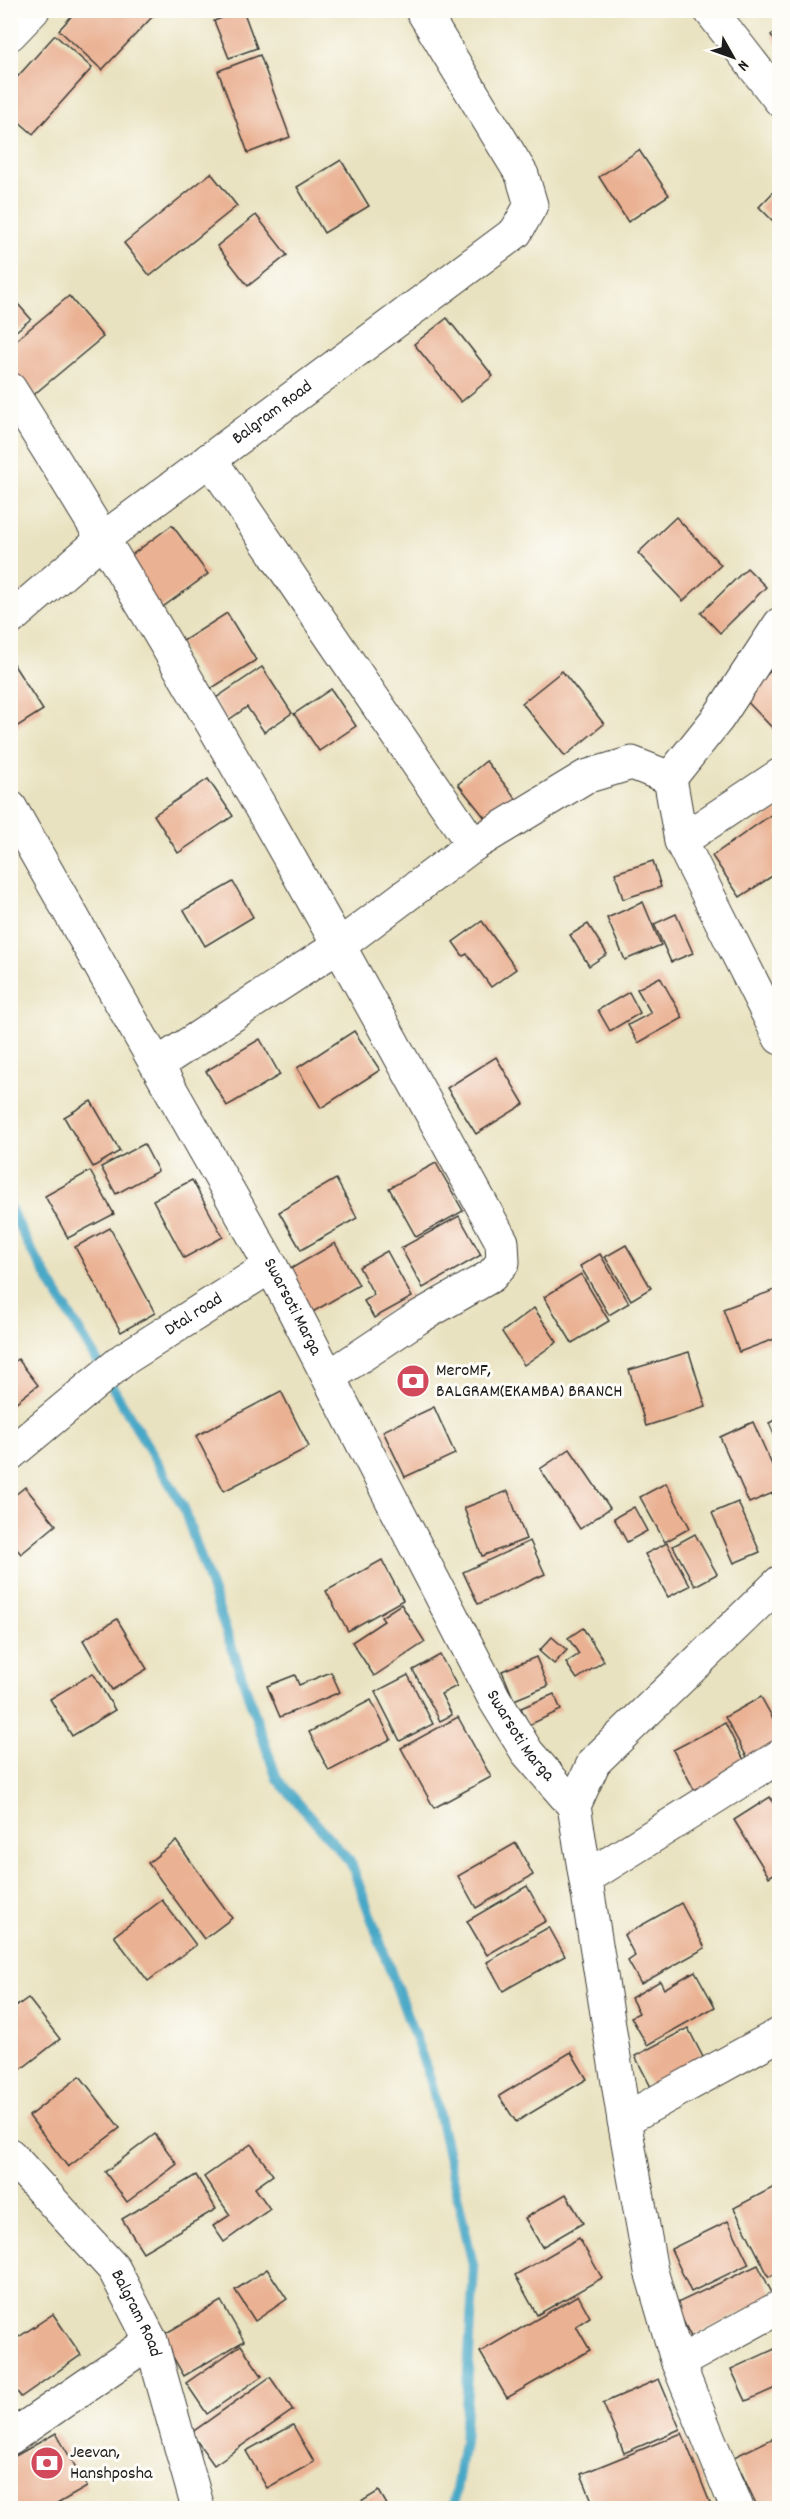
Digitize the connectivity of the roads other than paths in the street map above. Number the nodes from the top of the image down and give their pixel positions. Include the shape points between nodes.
1 (33, 10) edge
2 (422, 10) edge
3 (710, 10) edge
4 (10, 34) edge
5 (780, 100) edge
6 (10, 389) edge
7 (210, 459) junction
8 (104, 538) junction
9 (10, 618) edge
10 (780, 624) edge
11 (780, 775) edge
12 (670, 778) junction
13 (10, 807) edge
14 (681, 841) junction
15 (473, 845) junction
16 (340, 945) junction
17 (780, 1038) edge
18 (158, 1064) junction
19 (271, 1266) junction
20 (329, 1377) junction
21 (10, 1454) edge
22 (780, 1582) edge
23 (780, 1756) edge
24 (574, 1806) junction
25 (586, 1878) junction
26 (780, 2034) edge
27 (624, 2120) junction
28 (10, 2155) edge
29 (780, 2307) edge
30 (151, 2341) junction
31 (678, 2362) junction
32 (10, 2438) edge
33 (198, 2508) edge
34 (737, 2508) edge

1 - 4 street
2 - 7 street, Balgram Road via 522,175 531,205 516,232
3 - 5 street
6 - 8 street
7 - 8 street, Balgram Road
7 - 15 street
8 - 9 street, Balgram Road
8 - 16 street
10 - 12 street via 718,718
11 - 14 street
12 - 14 street
12 - 15 street via 632,763 585,777
13 - 18 street, Swarsoti Marga
14 - 17 street
15 - 16 street
16 - 18 street
16 - 20 street via 502,1242 503,1262 491,1276 419,1317
18 - 19 street, Swarsoti Marga
19 - 20 street, Swarsoti Marga
19 - 21 street, Dtal road via 119,1364
20 - 24 street, Swarsoti Marga via 495,1700 527,1752
22 - 24 street via 594,1762
23 - 25 street
24 - 25 street
25 - 27 street
26 - 27 street
27 - 31 street via 651,2271
28 - 30 street, Balgram Road via 114,2269
29 - 31 street
30 - 32 street
30 - 33 street, Balgram Road
31 - 34 street

